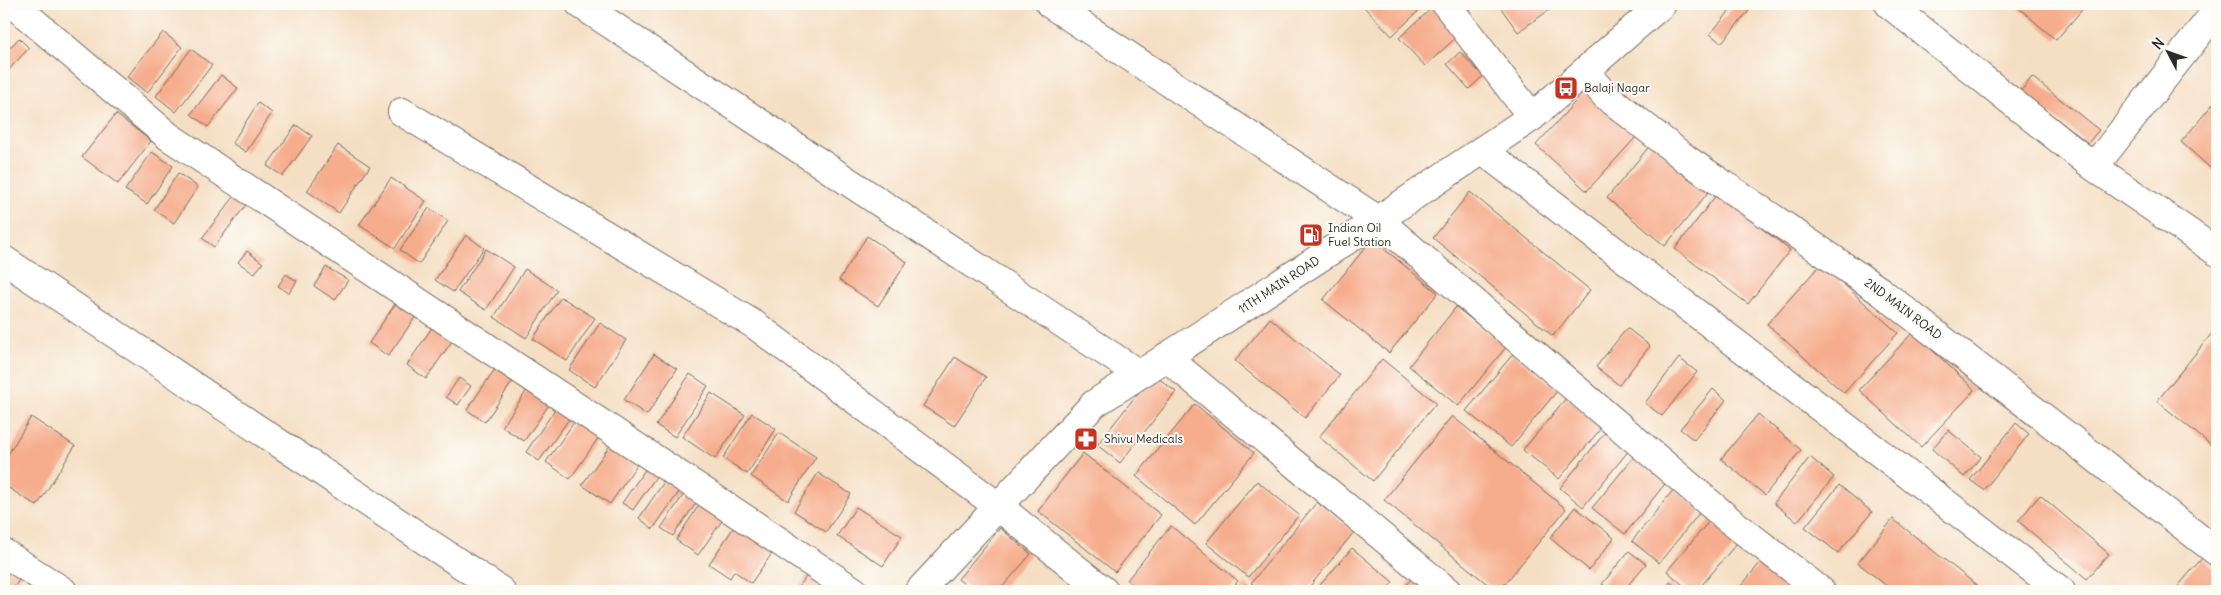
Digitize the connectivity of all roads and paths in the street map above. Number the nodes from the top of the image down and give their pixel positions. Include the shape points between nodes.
1 (13, 4) edge
2 (580, 4) edge
3 (1050, 4) edge
4 (1446, 4) edge
5 (1662, 4) edge
6 (1889, 4) edge
7 (2217, 10) edge
8 (1586, 72) junction
9 (402, 112) dead end
10 (1532, 117) junction
11 (1482, 150) junction
12 (2094, 167) junction
13 (1378, 220) junction
14 (2217, 252) edge
15 (4, 260) edge
16 (1166, 357) junction
17 (1139, 374) junction
18 (1000, 507) junction
19 (2217, 552) edge
20 (4, 553) edge
21 (63, 591) edge
22 (501, 591) edge
23 (854, 591) edge
24 (919, 591) edge
25 (1104, 591) edge
26 (1447, 591) edge
27 (1821, 591) edge
28 (2061, 591) edge

1 - 23 street via 168,136
2 - 17 street
3 - 13 street
4 - 10 street
5 - 8 street, 11TH MAIN ROAD
6 - 12 street
7 - 12 street
8 - 10 street, 11TH MAIN ROAD
8 - 19 street, 2ND MAIN ROAD via 1605,95 1686,159 1880,291
9 - 18 street via 755,325
10 - 11 street, 11TH MAIN ROAD
11 - 13 street, 11TH MAIN ROAD
11 - 28 street
12 - 14 street
13 - 16 street, 11TH MAIN ROAD
13 - 27 street via 1728,519
15 - 22 street
16 - 17 street, 11TH MAIN ROAD
16 - 26 street
17 - 18 street, 11TH MAIN ROAD via 1094,404
18 - 24 street, 11TH MAIN ROAD
18 - 25 street
20 - 21 street

